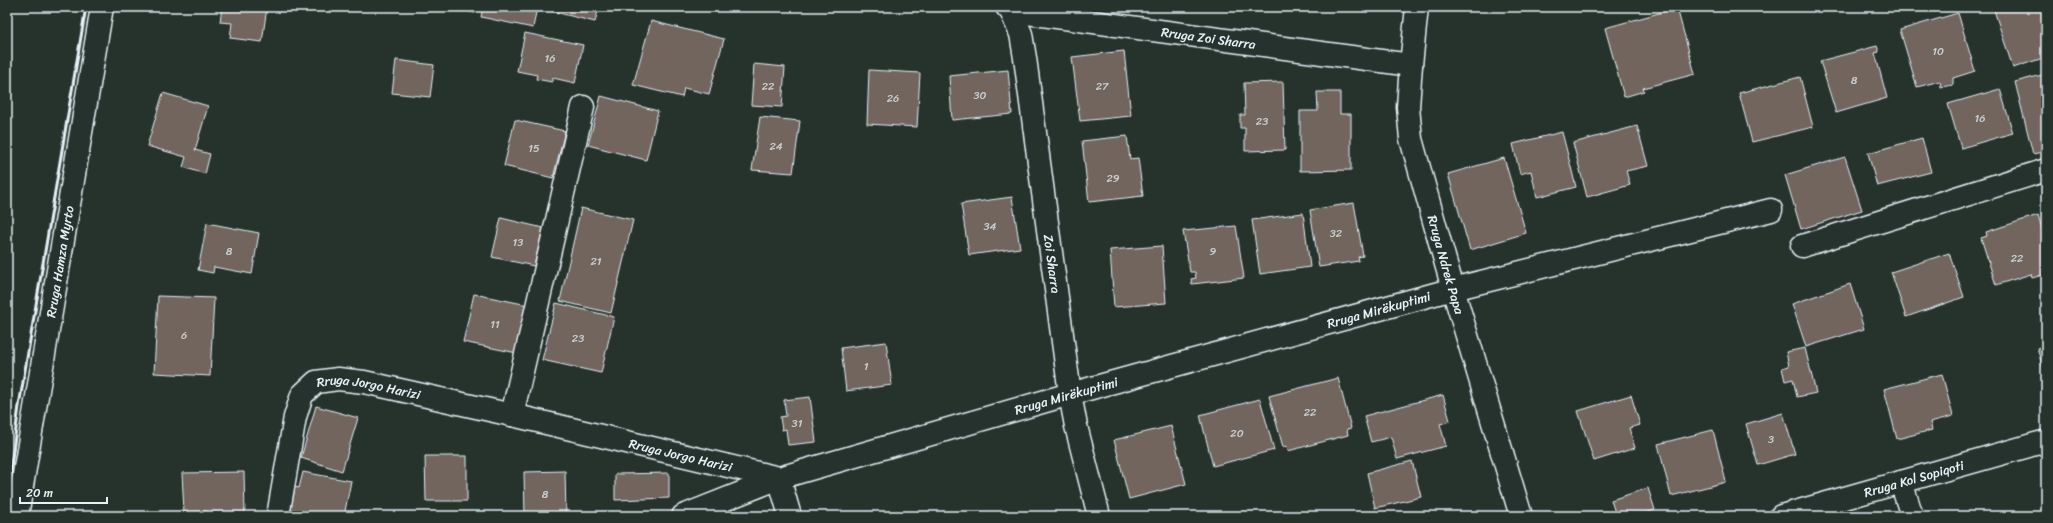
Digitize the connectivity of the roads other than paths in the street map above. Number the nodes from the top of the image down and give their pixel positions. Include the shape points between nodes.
1 (102, 7) edge
2 (1417, 7) edge
3 (1009, 9) edge
4 (1411, 65) junction
5 (583, 107) dead end
6 (2046, 170) edge
7 (1771, 210) dead end
8 (1802, 246) dead end
9 (1453, 289) junction
10 (1070, 394) junction
11 (512, 415) junction
12 (2046, 441) edge
13 (779, 478) junction
14 (1901, 482) junction
15 (17, 516) edge
16 (278, 516) edge
17 (683, 516) edge
18 (790, 516) edge
19 (1099, 516) edge
20 (1521, 516) edge
21 (1781, 516) edge
22 (1912, 516) edge

1 - 15 street, Rruga Hamza Myrto
2 - 4 street, Rruga Ndrek Papa
3 - 4 street, Rruga Zoi Sharra
3 - 10 street, Zoi Sharra via 1021,34 1025,58
4 - 9 street, Rruga Ndrek Papa via 1408,107 1411,139
5 - 11 street
6 - 8 street
7 - 9 street, Rruga Mirëkuptimi
9 - 10 street, Rruga Mirëkuptimi
9 - 20 street, Rruga Ndrek Papa
10 - 13 street, Rruga Mirëkuptimi
10 - 19 street, Zoi Sharra
11 - 13 street, Rruga Jorgo Harizi
11 - 16 street, Rruga Jorgo Harizi via 364,382 338,379 316,382 302,396 295,417
12 - 14 street, Rruga Kol Sopiqoti
13 - 17 street, Rruga Mirëkuptimi
13 - 18 street
14 - 21 street, Rruga Kol Sopiqoti
14 - 22 street

